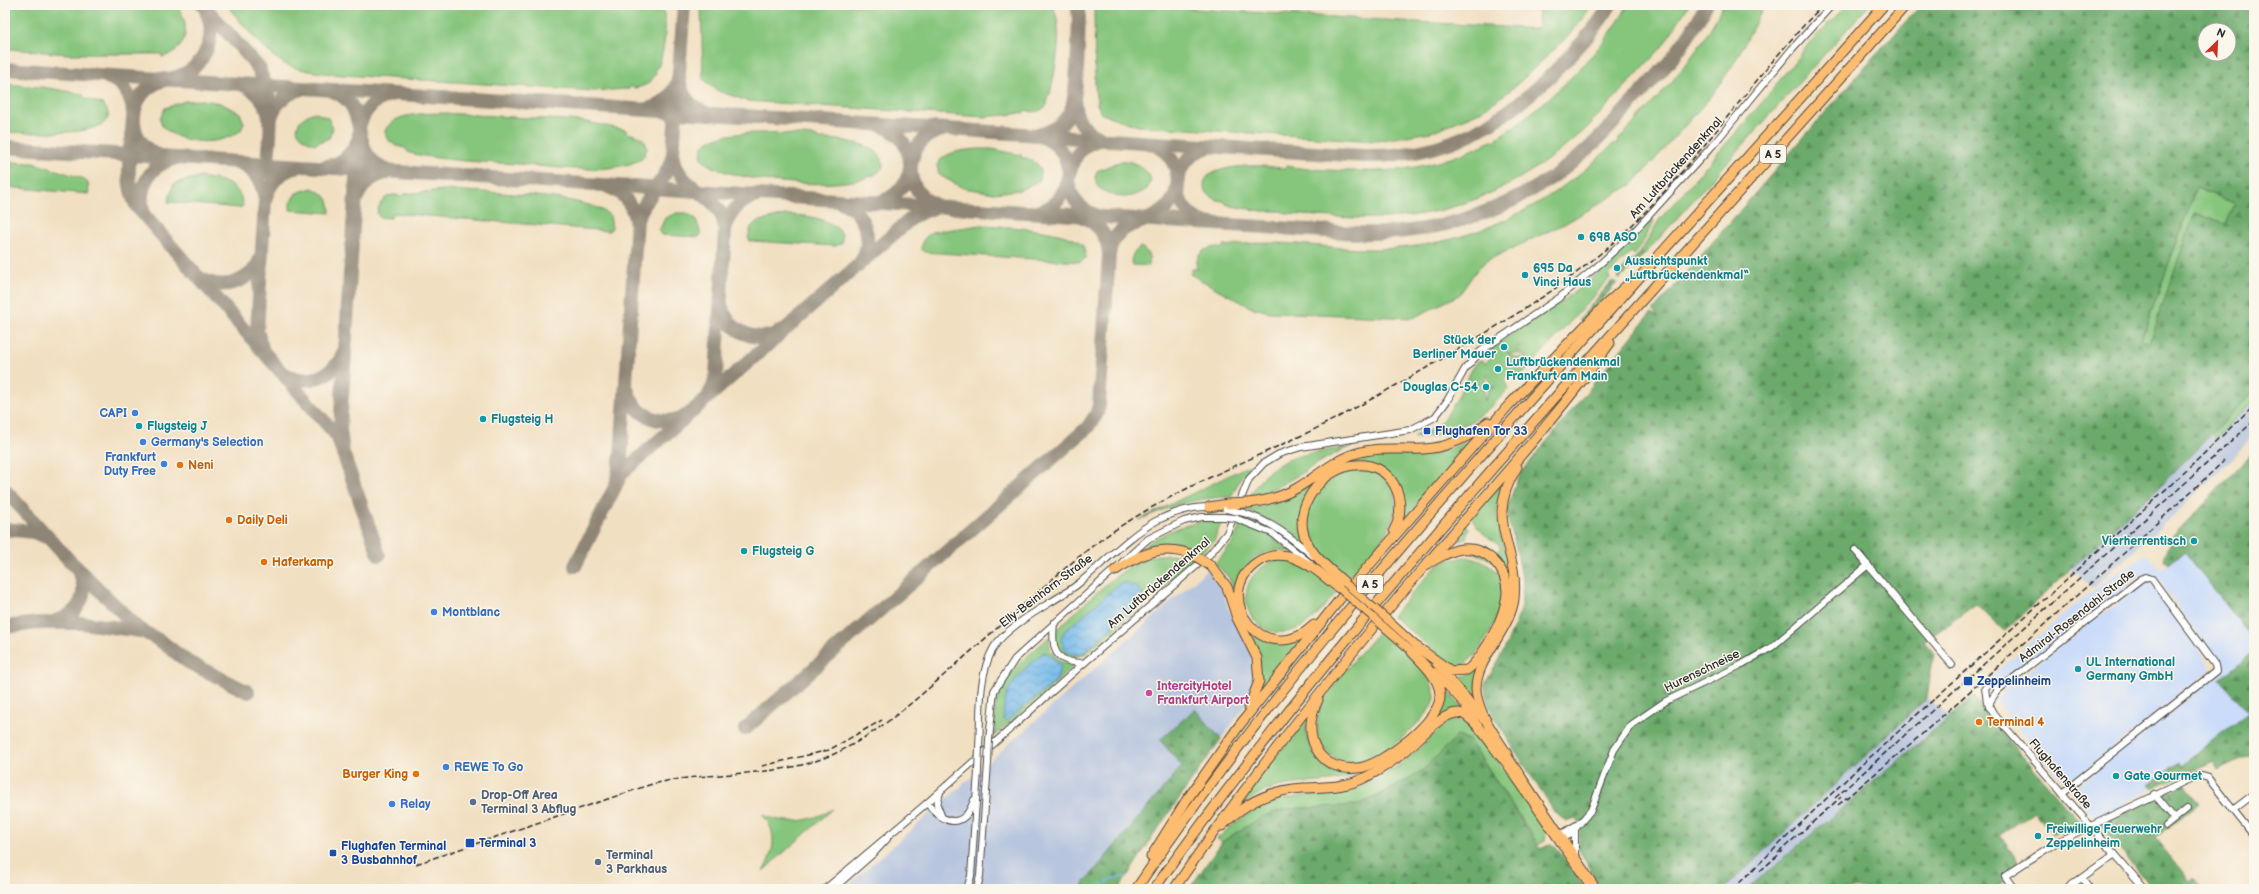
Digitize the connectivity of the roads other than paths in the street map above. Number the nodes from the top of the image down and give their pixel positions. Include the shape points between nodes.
1 (1832, 5) edge
2 (1884, 5) edge
3 (1906, 5) edge
4 (1651, 265) junction
5 (1639, 302) junction
6 (1508, 406) junction
7 (1545, 427) junction
8 (1209, 507) joint
9 (1227, 507) junction
10 (1855, 550) dead end
11 (1380, 551) junction
12 (1868, 565) junction
13 (1424, 566) junction
14 (1114, 571) junction
15 (1342, 586) junction
16 (1340, 599) junction
17 (1054, 623) junction
18 (1415, 649) junction
19 (1084, 663) junction
20 (1952, 665) dead end
21 (1329, 681) junction
22 (1998, 690) junction
23 (1990, 708) junction
24 (1239, 726) junction
25 (1505, 756) junction
26 (941, 791) junction
27 (977, 791) junction
28 (2062, 793) junction
29 (2154, 794) junction
30 (2254, 794) edge
31 (928, 803) junction
32 (2187, 809) dead end
33 (2234, 810) junction
34 (943, 818) junction
35 (2175, 819) junction
36 (1579, 824) junction
37 (2090, 825) junction
38 (2166, 826) dead end
39 (1574, 830) junction
40 (889, 836) junction
41 (2254, 836) edge
42 (1560, 837) junction
43 (1205, 844) junction
44 (2115, 854) junction
45 (1575, 856) junction
46 (2082, 878) junction
47 (1136, 888) edge
48 (825, 889) edge
49 (833, 889) edge
50 (967, 889) edge
51 (977, 889) edge
52 (1154, 889) edge
53 (1174, 889) edge
54 (1592, 889) edge
55 (1596, 889) edge
56 (2014, 889) edge
57 (2066, 889) edge
58 (2090, 889) edge
59 (2145, 889) edge

1 - 19 street, Am Luftbrückendenkmal via 1631,235 1559,298 1481,350 1465,369 1435,417 1407,431 1302,447 1269,460 1249,479 1227,533 1217,547
2 - 4 highway, A 5
3 - 5 highway, A 5
4 - 6 highway via 1604,306
4 - 47 highway, A 5 via 1346,612 1230,757
5 - 7 highway
5 - 52 highway, A 5 via 1365,616 1240,772
6 - 9 highway, bridge via 1484,426 1452,443 1432,448 1355,453 1333,464 1296,489 1269,500
6 - 11 highway
7 - 13 highway
7 - 25 highway via 1514,472 1505,493 1501,521 1514,577 1513,602 1508,620 1482,668 1477,683 1480,705
8 - 9 highway
8 - 27 street, Elly-Beinhorn-Straße, bridge via 1170,514 1142,530 1077,585 1018,624 999,640 984,673
9 - 15 street, bridge via 1263,520 1281,530
10 - 12 street
11 - 15 highway via 1400,518 1401,501 1396,486 1383,473 1366,465 1350,466 1331,474 1314,490 1306,502 1301,517 1302,528 1305,539 1314,553
11 - 16 highway
12 - 20 street
12 - 36 street, Hurenschneise via 1772,647 1739,666 1666,700 1631,725 1614,750 1595,802
13 - 18 highway via 1456,550 1479,550 1500,568 1507,591 1499,623 1483,651 1468,669 1460,672 1451,671
13 - 21 highway
14 - 15 street, bridge via 1137,548 1161,531 1192,519 1224,517 1242,520 1278,537
14 - 17 street
14 - 24 highway, bridge via 1145,553 1173,550 1197,556 1211,566 1227,587 1237,618 1254,651 1259,668 1257,688
15 - 16 highway via 1300,560 1276,555 1260,561 1248,571 1240,588 1239,598 1242,614 1252,629 1265,637 1281,640 1294,638 1305,632
15 - 18 main road, bridge via 1383,626
15 - 18 main road, bridge via 1388,620
16 - 24 highway
17 - 19 street via 1053,646 1058,655 1066,660
17 - 51 street, bridge via 1015,659 999,681 992,700
18 - 21 highway via 1436,681 1440,694 1439,705 1424,725 1400,747 1367,766 1357,769 1338,766 1326,760 1314,745 1310,731 1314,706
18 - 25 main road
19 - 26 street, Am Luftbrückendenkmal
21 - 43 highway via 1242,791
22 - 23 street, Admiral-Rosendahl-Straße via 1991,700
22 - 23 street, Flughafenstraße via 1993,683 1985,687
22 - 28 street, Admiral-Rosendahl-Straße via 2146,577 2154,582 2215,665 2216,671 2212,675
23 - 28 street, Flughafenstraße
24 - 47 highway via 1162,838
25 - 42 main road
25 - 43 highway via 1469,717 1460,713 1450,714 1394,760 1370,776 1342,786 1301,788 1265,795 1237,812
26 - 31 street, Am Luftbrückendenkmal
26 - 34 street via 937,805
27 - 34 street via 971,809 965,817 955,821
27 - 50 street, Elly-Beinhorn-Straße via 971,876
28 - 37 street, Flughafenstraße
29 - 33 street via 2194,776 2203,775
29 - 35 street
29 - 37 street
30 - 33 street
31 - 34 street
31 - 40 street, Am Luftbrückendenkmal
32 - 35 street
33 - 41 street
35 - 38 street
36 - 39 street, Hurenschneise
36 - 42 street, Hurenschneise
37 - 44 street, Flughafenstraße
37 - 56 street via 2051,845 2005,876
39 - 42 street, Hurenschneise
39 - 45 street
40 - 48 street, Am Luftbrückendenkmal
40 - 49 street, Am Luftbrückendenkmal via 874,853
42 - 45 main road
42 - 54 main road
43 - 53 highway
44 - 46 street
44 - 59 street, Flughafenstraße
45 - 55 main road
46 - 57 street
46 - 58 street

